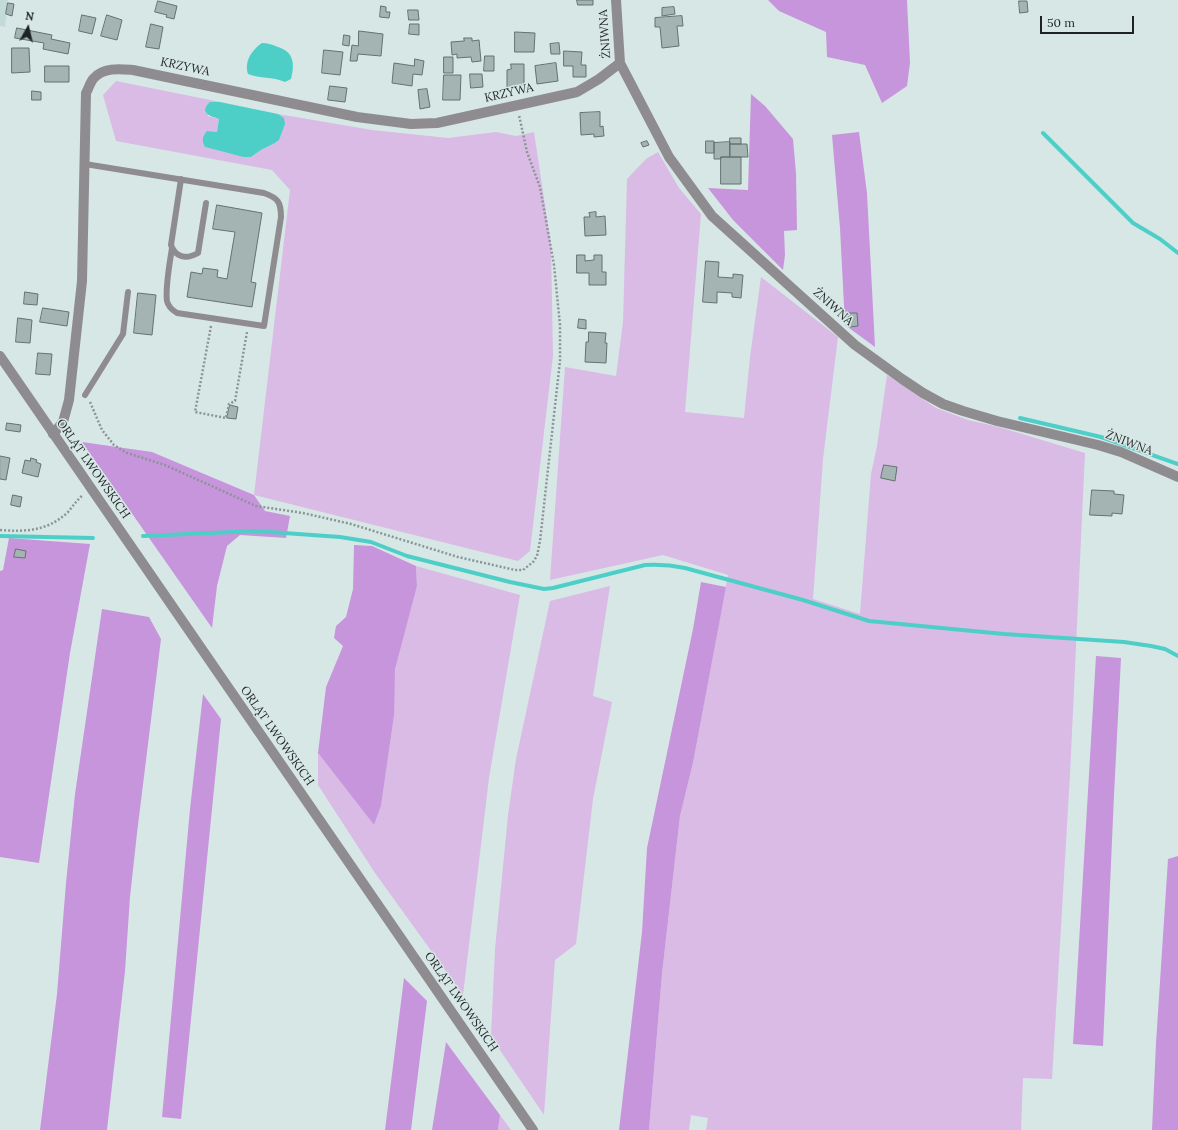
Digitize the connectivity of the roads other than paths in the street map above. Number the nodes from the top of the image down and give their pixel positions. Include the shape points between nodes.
1 (616, 0) edge
2 (620, 63) junction
3 (85, 164) junction
4 (181, 178) junction
5 (206, 203) dead end
6 (172, 248) junction
7 (128, 292) dead end
8 (0, 356) edge
9 (85, 395) road end
10 (53, 434) junction
11 (1178, 477) edge
12 (533, 1130) edge

1 - 2 street, ŻNIWNA
2 - 3 street, KRZYWA via 577,92 437,123 411,124 357,117 117,68 102,72 93,79 86,92
2 - 11 street, ŻNIWNA via 669,157 712,216 861,349 918,390 943,404 997,421 1121,452
3 - 4 lane
3 - 10 street, KRZYWA via 82,281 69,400 63,422
4 - 6 lane
4 - 6 lane via 264,193 278,201 281,217 264,326 176,313 167,302
5 - 6 lane via 198,254 185,257 177,255
7 - 9 lane via 123,334
8 - 10 street, ORLĄT LWOWSKICH
10 - 12 street, ORLĄT LWOWSKICH

